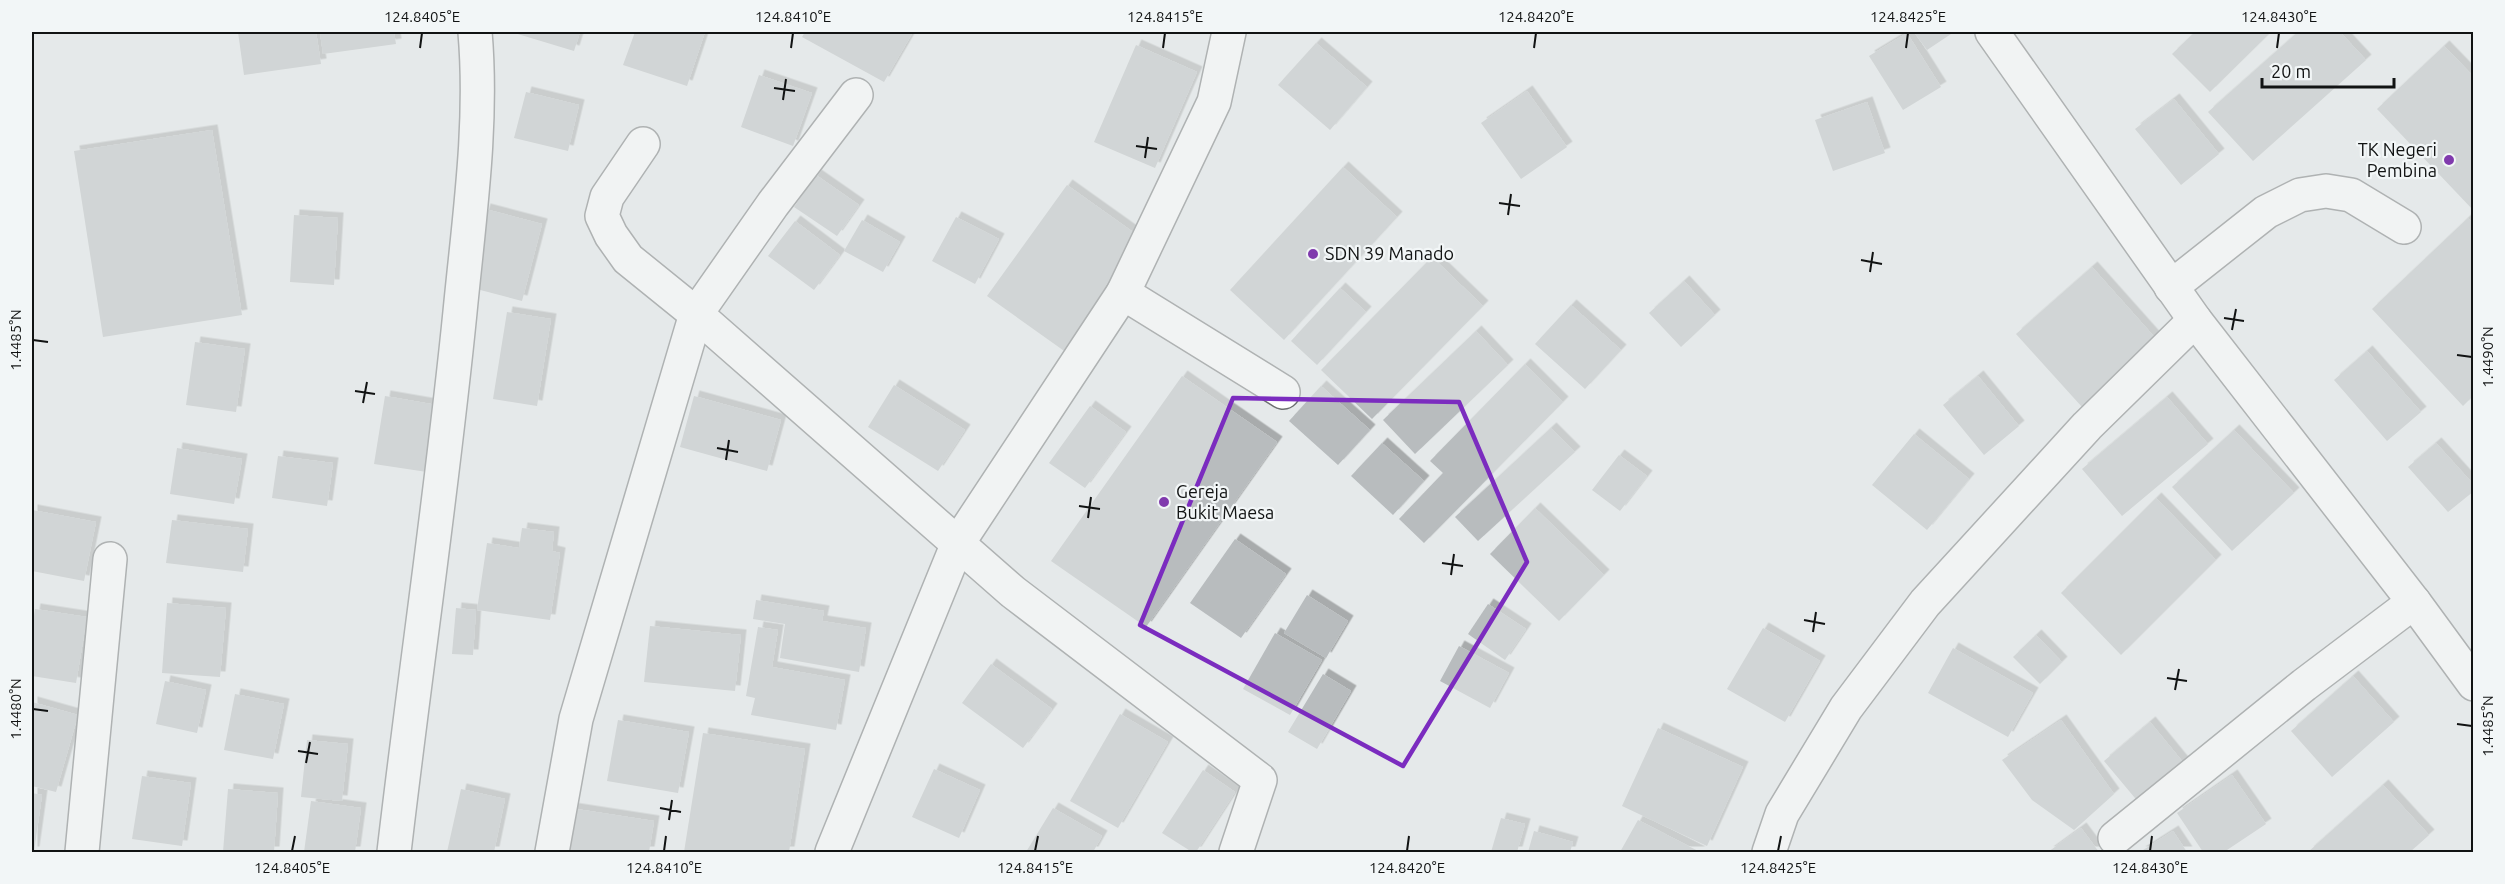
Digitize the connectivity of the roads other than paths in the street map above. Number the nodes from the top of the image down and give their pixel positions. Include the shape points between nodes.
1 (475, 32) edge
2 (1229, 32) edge
3 (1992, 32) edge
4 (856, 95) dead end
5 (643, 144) dead end
6 (2404, 227) dead end
7 (2171, 286) junction
8 (1123, 292) junction
9 (696, 314) junction
10 (2195, 320) junction
11 (1283, 392) dead end
12 (958, 543) junction
13 (111, 559) dead end
14 (2414, 602) junction
15 (2474, 684) edge
16 (2115, 838) dead end
17 (82, 852) edge
18 (394, 852) edge
19 (552, 852) edge
20 (832, 852) edge
21 (1236, 852) edge
22 (1768, 852) edge

1 - 18 street via 475,162 452,392
2 - 8 street via 1214,102
3 - 7 street
4 - 9 street
5 - 9 street via 607,197 602,216 628,259
6 - 7 street via 2351,195 2326,191 2300,195 2266,212
7 - 10 street
8 - 11 street
8 - 12 street
9 - 12 street
9 - 19 street via 576,719
10 - 14 street
10 - 22 street via 2087,426 1925,603 1846,708 1782,814
12 - 20 street
12 - 21 street via 1013,592 1260,780
13 - 17 street
14 - 15 street
14 - 16 street via 2304,685

